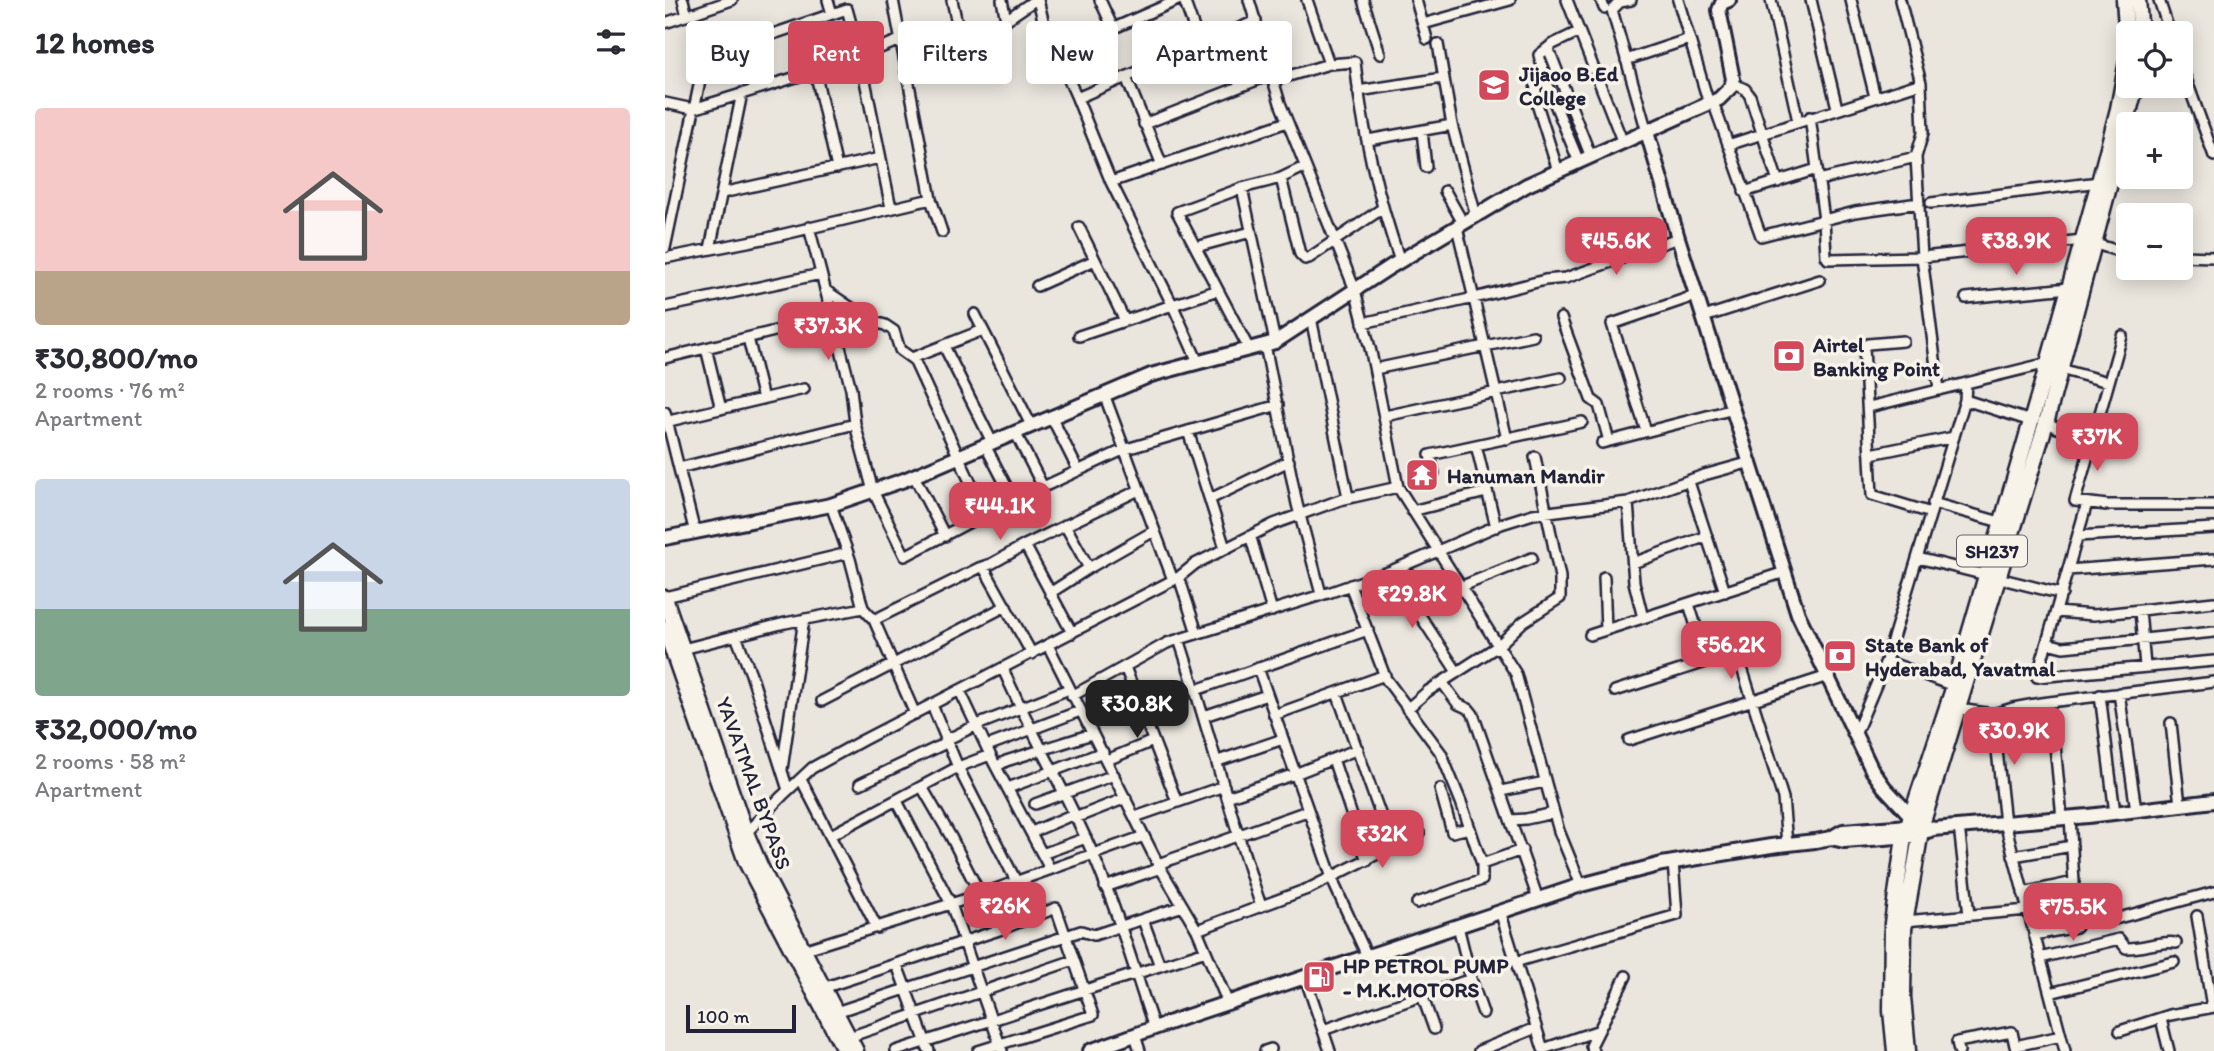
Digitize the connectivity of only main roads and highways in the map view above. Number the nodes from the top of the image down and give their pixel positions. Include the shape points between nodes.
1 (2124, 0) edge
2 (2139, 0) edge
3 (2126, 21) edge
4 (2140, 21) edge
5 (2119, 98) edge
6 (2132, 98) edge
7 (2088, 241) junction
8 (2054, 366) junction
9 (1992, 575) junction
10 (665, 597) edge
11 (665, 629) edge
12 (1916, 828) junction
13 (742, 835) junction
14 (847, 1044) edge
15 (856, 1051) edge
16 (1895, 1051) edge
17 (1908, 1051) edge

1 - 3 main road, SH237
2 - 4 main road
5 - 7 main road, SH237
6 - 7 main road, SH237
7 - 8 main road, SH237
7 - 8 main road, SH237 via 2069,288
8 - 9 main road, SH237 via 2032,418 2000,522
8 - 9 main road, SH237 via 2051,426
9 - 12 main road, SH237 via 1954,686
9 - 12 main road, SH237 via 1959,709
10 - 13 main road, YAVATMAL BYPASS
11 - 13 main road, YAVATMAL BYPASS
12 - 16 main road, SH237 via 1892,923
12 - 17 main road, SH237 via 1905,921
13 - 14 main road, YAVATMAL BYPASS via 836,1012
13 - 14 main road, YAVATMAL BYPASS via 746,862 778,926
14 - 15 main road, YAVATMAL BYPASS

